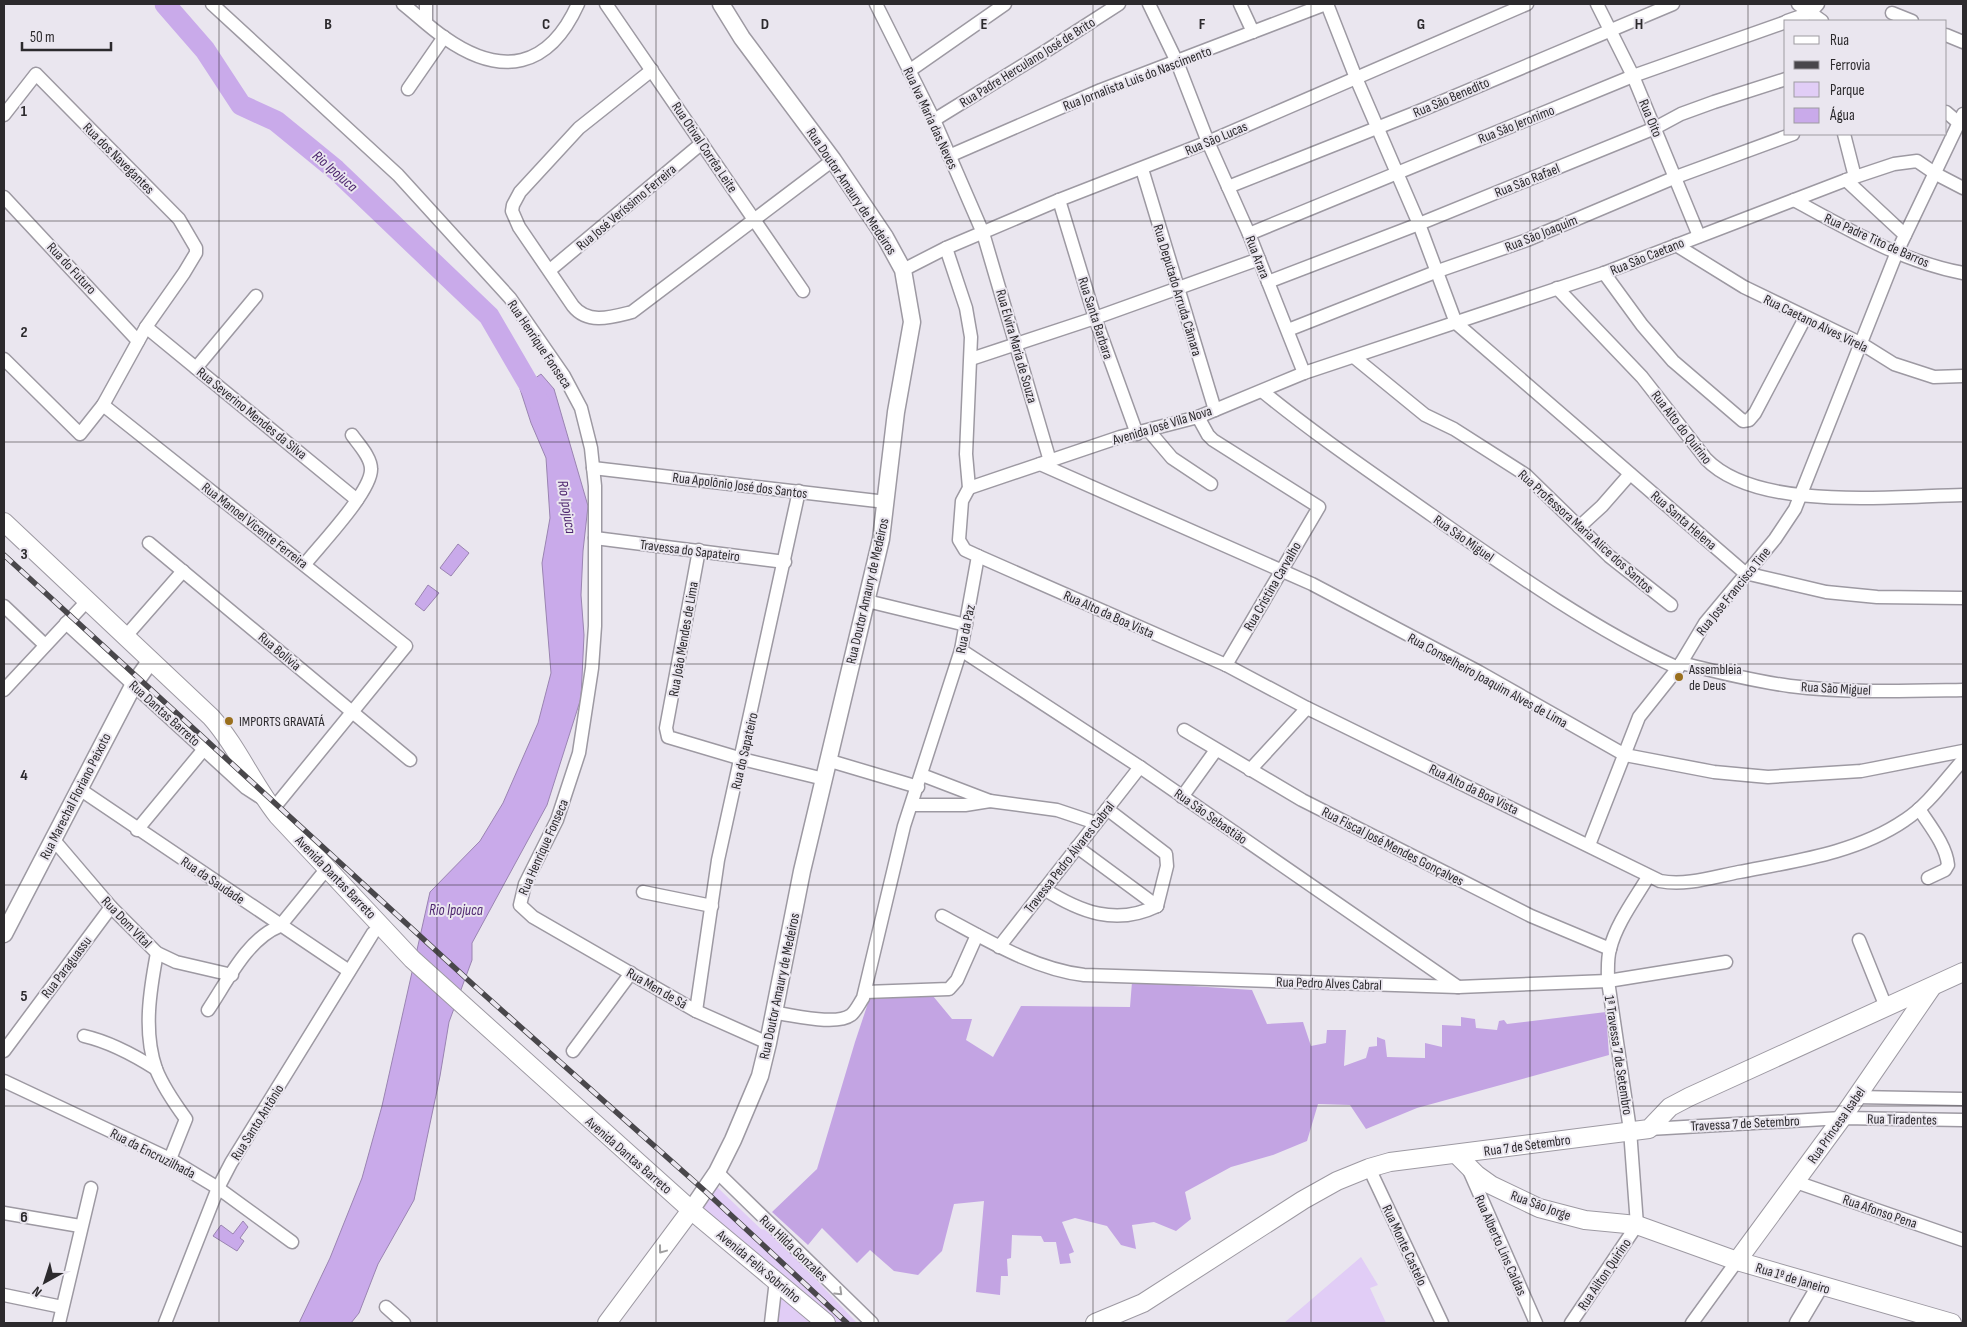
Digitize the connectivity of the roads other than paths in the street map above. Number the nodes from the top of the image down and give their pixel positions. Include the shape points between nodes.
1 (212, 4) edge
2 (403, 4) edge
3 (426, 4) edge
4 (578, 4) edge
5 (606, 4) edge
6 (721, 4) edge
7 (876, 4) edge
8 (1005, 4) edge
9 (1119, 4) edge
10 (1149, 4) edge
11 (1240, 4) edge
12 (1327, 4) edge
13 (1528, 4) edge
14 (1597, 4) edge
15 (1798, 4) edge
16 (1665, 5) edge
17 (1814, 8) edge
18 (1892, 13) edge
19 (1790, 20) edge
20 (1821, 20) edge
21 (1910, 20) edge
22 (426, 22) junction
23 (1784, 23) edge
24 (1610, 31) junction
25 (1253, 32) junction
26 (1947, 35) edge
27 (444, 37) junction
28 (1963, 42) edge
29 (1177, 62) junction
30 (652, 70) junction
31 (909, 71) junction
32 (1633, 76) junction
33 (1356, 78) junction
34 (1784, 80) edge
35 (408, 89) dead end
36 (1947, 112) edge
37 (4, 115) edge
38 (1961, 118) edge
39 (934, 120) junction
40 (1378, 128) junction
41 (1656, 128) junction
42 (1790, 135) edge
43 (1844, 135) edge
44 (1208, 142) junction
45 (702, 143) junction
46 (949, 156) junction
47 (833, 160) junction
48 (1142, 169) junction
49 (1398, 173) junction
50 (1936, 174) junction
51 (1676, 177) junction
52 (1850, 178) junction
53 (1228, 187) junction
54 (1963, 188) edge
55 (4, 197) edge
56 (1059, 200) junction
57 (1794, 200) junction
58 (754, 219) junction
59 (1419, 224) junction
60 (983, 233) junction
61 (1249, 234) junction
62 (1905, 235) junction
63 (1699, 236) junction
64 (1676, 245) junction
65 (946, 248) junction
66 (1897, 252) junction
67 (1259, 259) junction
68 (550, 270) junction
69 (904, 270) junction
70 (1438, 271) junction
71 (1963, 272) edge
72 (1604, 273) junction
73 (1268, 282) junction
74 (1557, 288) junction
75 (1178, 289) junction
76 (804, 291) dead end
77 (256, 296) dead end
78 (1095, 318) junction
79 (1805, 318) junction
80 (1456, 323) junction
81 (146, 327) junction
82 (1288, 330) junction
83 (138, 341) junction
84 (1862, 344) junction
85 (1017, 345) junction
86 (1354, 357) junction
87 (4, 359) edge
88 (971, 359) junction
89 (196, 368) junction
90 (1304, 373) junction
91 (1963, 376) edge
92 (1262, 391) junction
93 (104, 405) junction
94 (1215, 410) junction
95 (1198, 417) junction
96 (1143, 433) junction
97 (352, 435) dead end
98 (1045, 463) junction
99 (593, 468) junction
100 (1630, 474) junction
101 (1211, 484) dead end
102 (968, 488) junction
103 (799, 491) junction
104 (1963, 495) edge
105 (1802, 496) junction
106 (357, 500) junction
107 (886, 502) junction
108 (4, 522) edge
109 (1579, 527) junction
110 (595, 538) junction
111 (149, 543) dead end
112 (699, 550) junction
113 (978, 556) junction
114 (785, 562) junction
115 (305, 564) junction
116 (1282, 570) junction
117 (183, 571) junction
118 (1745, 573) junction
119 (1963, 598) edge
120 (88, 600) junction
121 (867, 601) junction
122 (1670, 605) dead end
123 (4, 606) edge
124 (66, 623) junction
125 (966, 625) junction
126 (126, 636) junction
127 (45, 645) junction
128 (961, 650) junction
129 (151, 660) junction
130 (1226, 665) junction
131 (1680, 665) junction
132 (134, 684) junction
133 (4, 690) edge
134 (1963, 690) edge
135 (1307, 708) junction
136 (353, 711) junction
137 (1184, 730) dead end
138 (204, 748) junction
139 (1216, 750) junction
140 (1963, 751) edge
141 (1625, 755) junction
142 (742, 759) junction
143 (410, 760) dead end
144 (828, 760) junction
145 (1963, 760) edge
146 (1140, 768) junction
147 (1250, 770) junction
148 (824, 779) junction
149 (920, 781) junction
150 (78, 788) junction
151 (1182, 796) junction
152 (990, 801) junction
153 (269, 804) junction
154 (912, 805) junction
155 (1107, 809) junction
156 (1919, 809) junction
157 (1096, 823) junction
158 (137, 830) junction
159 (53, 839) junction
160 (1589, 845) junction
161 (1078, 847) junction
162 (328, 867) junction
163 (1648, 877) junction
164 (1928, 878) dead end
165 (1044, 889) junction
166 (643, 892) dead end
167 (712, 906) junction
168 (1157, 906) junction
169 (111, 908) junction
170 (942, 916) dead end
171 (280, 926) junction
172 (549, 926) joint
173 (373, 933) dead end
174 (4, 934) edge
175 (977, 935) junction
176 (1859, 940) dead end
177 (998, 947) junction
178 (1610, 949) junction
179 (157, 953) junction
180 (1726, 962) dead end
181 (349, 971) junction
182 (1963, 972) edge
183 (631, 973) junction
184 (232, 974) junction
185 (1608, 981) junction
186 (1932, 987) junction
187 (1458, 988) junction
188 (865, 992) junction
189 (1886, 1008) junction
190 (208, 1010) dead end
191 (696, 1011) junction
192 (776, 1012) junction
193 (84, 1036) dead end
194 (768, 1043) junction
195 (573, 1050) dead end
196 (4, 1051) edge
197 (156, 1069) junction
198 (4, 1082) edge
199 (1856, 1097) junction
200 (1907, 1098) junction
201 (1961, 1099) edge
202 (1842, 1118) junction
203 (1909, 1119) junction
204 (1962, 1120) edge
205 (1649, 1129) junction
206 (1630, 1130) junction
207 (170, 1159) junction
208 (1462, 1160) junction
209 (1368, 1168) junction
210 (717, 1172) junction
211 (1796, 1182) junction
212 (91, 1188) dead end
213 (218, 1188) junction
214 (691, 1210) junction
215 (4, 1213) edge
216 (1637, 1225) junction
217 (80, 1226) junction
218 (1963, 1240) edge
219 (292, 1242) dead end
220 (1737, 1261) junction
221 (776, 1280) junction
222 (1820, 1286) junction
223 (4, 1295) edge
224 (62, 1307) junction
225 (386, 1307) dead end
226 (58, 1323) edge
227 (165, 1323) edge
228 (404, 1323) edge
229 (607, 1323) edge
230 (771, 1323) edge
231 (826, 1323) edge
232 (872, 1323) edge
233 (1095, 1323) edge
234 (1442, 1323) edge
235 (1536, 1323) edge
236 (1570, 1323) edge
237 (1692, 1323) edge
238 (1798, 1323) edge
239 (1952, 1323) edge

1 - 99 street, Rua Henrique Fonseca via 398,175 510,298 564,376 581,408
2 - 22 street
3 - 22 street
4 - 27 street via 555,42 535,56 507,63 469,52
5 - 30 street, Rua Otival Corrêa Leite
6 - 47 street, Rua Doutor Amaury de Medeiros via 742,38
7 - 31 street, Rua Iva Maria das Neves
8 - 31 street
9 - 39 street, Rua Padre Herculano José de Brito
10 - 29 street, Rua Arara
11 - 25 street
12 - 25 street, Rua Jornalista Luis do Nascimento
12 - 33 street
13 - 33 street, Rua São Lucas
14 - 24 street, Rua Oito
15 - 17 street
16 - 24 street, Rua São Benedito
17 - 19 street, Rua São Jeronimo
17 - 20 street
18 - 21 street
22 - 27 street
23 - 32 street, Rua São Jeronimo
24 - 32 street, Rua Oito
24 - 40 street, Rua São Benedito
25 - 29 street, Rua Jornalista Luis do Nascimento
26 - 28 street
27 - 35 street
29 - 44 street, Rua Arara
29 - 46 street, Rua Jornalista Luis do Nascimento via 1101,90
30 - 45 street, Rua Otival Corrêa Leite
30 - 68 street via 578,128 512,205 514,218
31 - 39 street, Rua Iva Maria das Neves
32 - 41 street, Rua Oito
32 - 49 street, Rua São Jeronimo
33 - 40 street
33 - 44 street, Rua São Lucas
34 - 41 street, Rua São Rafael via 1681,114
36 - 38 street
37 - 81 street, Rua dos Navegantes via 36,74 179,219 196,253
38 - 50 street, Rua Jose Francisco Tine
39 - 46 street, Rua Iva Maria das Neves
40 - 49 street
40 - 53 street, Rua São Benedito
41 - 51 street, Rua Oito
41 - 59 street, Rua São Rafael
42 - 51 street, Rua São Joaquim
43 - 52 street
44 - 48 street, Rua São Lucas
44 - 53 street, Rua Arara
45 - 58 street, Rua Otival Corrêa Leite
45 - 68 street, Rua José Veríssimo Ferreira
46 - 60 street, Rua Iva Maria das Neves
47 - 58 street
47 - 69 street, Rua Doutor Amaury de Medeiros
48 - 56 street, Rua São Lucas
48 - 75 street, Rua Deputado Arruda Câmara
49 - 59 street
49 - 61 street, Rua São Jeronimo
50 - 52 street, Rua São Caetano via 1917,161 1906,161
50 - 54 street, Rua São Caetano
50 - 62 street, Rua Jose Francisco Tine
51 - 63 street, Rua Oito
51 - 70 street, Rua São Joaquim via 1527,240
52 - 57 street, Rua São Caetano
52 - 62 street
53 - 61 street, Rua Arara
55 - 83 street, Rua do Futuro
56 - 60 street, Rua São Lucas
56 - 78 street, Rua Santa Barbara
57 - 63 street, Rua São Caetano
57 - 66 street, Rua Padre Tito de Barros
58 - 68 street via 632,312 597,318 583,316
58 - 76 street, Rua Otival Corrêa Leite
59 - 70 street
59 - 73 street, Rua São Rafael
60 - 65 street, Rua São Lucas
60 - 85 street, Rua Elvira Maria de Souza
61 - 67 street, Rua Arara
62 - 66 street, Rua Jose Francisco Tine
63 - 64 street, Rua São Caetano
64 - 72 street, Rua São Caetano
64 - 79 street, Rua Caetano Alves Virela via 1716,271
65 - 69 street, Rua São Lucas
65 - 88 street via 968,314
66 - 71 street, Rua Padre Tito de Barros via 1943,269
66 - 84 street, Rua Jose Francisco Tine
67 - 73 street, Rua Arara
67 - 75 street
69 - 107 street, Rua Doutor Amaury de Medeiros via 912,322 896,412
70 - 80 street
70 - 82 street, Rua São Joaquim
72 - 74 street, Rua São Caetano
72 - 79 street via 1673,361 1744,421 1755,413
73 - 82 street, Rua Arara
74 - 80 street, Rua São Caetano
74 - 105 street, Rua Alto do Quirino via 1642,376 1714,468 1739,482
75 - 78 street
75 - 94 street, Rua Deputado Arruda Câmara
77 - 89 street
78 - 85 street
78 - 96 street, Rua Santa Barbara
79 - 84 street, Rua Caetano Alves Virela
80 - 86 street, Rua São Caetano
80 - 100 street, Rua Santa Helena
81 - 83 street
81 - 89 street, Rua Severino Mendes da Silva
82 - 90 street, Rua Arara
83 - 93 street
84 - 91 street, Rua Caetano Alves Virela via 1894,364 1920,375
84 - 105 street, Rua Jose Francisco Tine
85 - 88 street
85 - 98 street, Rua Elvira Maria de Souza
86 - 90 street, Avenida José Vila Nova
86 - 109 street, Rua Professora Maria Alice dos Santos via 1425,415 1454,429 1526,475
87 - 93 street via 80,434
88 - 102 street via 966,454
89 - 106 street, Rua Severino Mendes da Silva
90 - 92 street, Avenida José Vila Nova
92 - 94 street, Avenida José Vila Nova
92 - 131 street, Rua São Miguel via 1345,456 1496,560 1635,647
93 - 115 street, Rua Manoel Vicente Ferreira
94 - 95 street, Avenida José Vila Nova
95 - 96 street, Avenida José Vila Nova
95 - 116 street, Rua Cristina Carvalho via 1213,440 1319,507
96 - 98 street, Avenida José Vila Nova via 1120,437
96 - 101 street via 1172,458
97 - 106 street via 371,467 369,481
98 - 102 street, Avenida José Vila Nova
98 - 116 street, Rua Conselheiro Joaquim Alves de Lima
99 - 103 street, Rua Apolônio José dos Santos
99 - 110 street, Rua Henrique Fonseca
100 - 109 street
100 - 118 street, Rua Santa Helena
102 - 113 street via 962,500 959,540 965,550
103 - 107 street, Rua Apolônio José dos Santos
103 - 114 street, Rua do Sapateiro
104 - 105 street, Rua Alto do Quirino
105 - 118 street, Rua Jose Francisco Tine via 1783,529
106 - 115 street
107 - 121 street, Rua Doutor Amaury de Medeiros
108 - 120 main road, Avenida Dantas Barreto
109 - 122 street, Rua Professora Maria Alice dos Santos via 1632,576
110 - 112 street, Travessa do Sapateiro
110 - 172 street, Rua Henrique Fonseca via 592,668 579,753 557,820 520,898 524,911
111 - 117 street, Rua Bolívia
112 - 114 street, Travessa do Sapateiro
112 - 142 street, Rua João Mendes de Lima via 666,728 670,739
113 - 125 street, Rua da Paz
113 - 130 street, Rua Alto da Boa Vista
114 - 142 street, Rua do Sapateiro
115 - 136 street, Rua Manoel Vicente Ferreira via 406,646
116 - 130 street, Rua Cristina Carvalho
116 - 141 street, Rua Conselheiro Joaquim Alves de Lima via 1470,668
117 - 126 street
117 - 136 street, Rua Bolívia
118 - 119 street, Rua Santa Helena via 1826,592 1876,597
118 - 131 street, Rua Jose Francisco Tine via 1705,623
120 - 124 street
120 - 126 main road, Avenida Dantas Barreto
121 - 125 street
121 - 144 street, Rua Doutor Amaury de Medeiros
123 - 127 street
124 - 127 street
124 - 132 street, Rua Dantas Barreto
125 - 128 street, Rua da Paz
126 - 129 main road, Avenida Dantas Barreto
127 - 133 street
128 - 146 street, Rua São Sebastião
128 - 149 street, Rua da Paz
129 - 132 street, Rua Marechal Floriano Peixoto
129 - 153 main road, Avenida Dantas Barreto via 230,739
130 - 135 street, Rua Alto da Boa Vista
131 - 134 street, Rua São Miguel via 1792,686 1894,691
131 - 141 street, Rua Jose Francisco Tine via 1634,726
132 - 138 street, Rua Dantas Barreto
132 - 150 street, Rua Marechal Floriano Peixoto
135 - 147 street
135 - 160 street, Rua Alto da Boa Vista
136 - 143 street, Rua Bolívia
136 - 153 street
137 - 139 street, Rua Fiscal José Mendes Gonçalves
138 - 153 street, Rua Dantas Barreto
138 - 158 street
139 - 147 street, Rua Fiscal José Mendes Gonçalves
139 - 151 street
140 - 141 street, Rua Conselheiro Joaquim Alves de Lima via 1861,771 1768,777 1714,772
141 - 160 street, Rua Jose Francisco Tine
142 - 148 street
142 - 167 street, Rua do Sapateiro via 718,860
144 - 148 street, Rua Doutor Amaury de Medeiros
144 - 149 street
145 - 156 street, Rua Alto da Boa Vista
146 - 151 street, Rua São Sebastião
146 - 155 street, Travessa Pedro Álvares Cabral
147 - 178 street, Rua Fiscal José Mendes Gonçalves via 1302,800 1531,916
148 - 192 street, Rua Doutor Amaury de Medeiros via 802,870
149 - 152 street
149 - 154 street, Rua da Paz
150 - 158 street, Rua da Saudade
150 - 159 street, Rua Marechal Floriano Peixoto
151 - 187 street, Rua São Sebastião
152 - 154 street
152 - 157 street via 1057,810
153 - 162 main road, Avenida Dantas Barreto
154 - 188 street, Rua da Paz
155 - 157 street, Travessa Pedro Álvares Cabral
155 - 168 street via 1163,850 1168,859
156 - 163 street, Rua Alto da Boa Vista via 1873,838 1792,862 1681,883
156 - 164 street via 1948,859 1945,870
157 - 161 street, Travessa Pedro Álvares Cabral
158 - 171 street, Rua da Saudade
159 - 169 street, Rua Dom Vital
159 - 174 street, Rua Marechal Floriano Peixoto
160 - 163 street, Rua Alto da Boa Vista
161 - 165 street, Travessa Pedro Álvares Cabral
161 - 168 street
162 - 171 street
162 - 214 main road, Avenida Dantas Barreto via 412,959
163 - 178 street
165 - 168 street via 1096,914 1118,916
165 - 177 street, Travessa Pedro Álvares Cabral
166 - 167 street
167 - 191 street, Rua do Sapateiro
169 - 179 street, Rua Dom Vital
169 - 196 street, Rua Paraguassu
170 - 175 street, Rua Pedro Alves Cabral
171 - 181 street, Rua da Saudade
171 - 184 street via 262,936
172 - 183 street, Rua Men de Sá
173 - 181 street, Rua Santo Antônio
175 - 177 street, Rua Pedro Alves Cabral
175 - 188 street via 957,980 949,989
176 - 189 street
177 - 187 street, Rua Pedro Alves Cabral via 1061,971 1084,976
178 - 185 street, 1ª Travessa 7 de Setembro
179 - 184 street via 176,962
179 - 197 street, Rua Dom Vital via 149,1008
180 - 185 street, Rua Pedro Alves Cabral
181 - 213 street, Rua Santo Antônio
182 - 186 main road
183 - 191 street, Rua Men de Sá
183 - 195 street
184 - 190 street
185 - 187 street, Rua Pedro Alves Cabral
185 - 206 street, 1ª Travessa 7 de Setembro
186 - 189 main road
186 - 199 main road, Rua Princesa Isabel
188 - 192 street, Rua da Paz via 855,1012 844,1019
189 - 205 main road via 1688,1097 1670,1108
191 - 194 street, Rua Men de Sá
192 - 194 street, Rua Doutor Amaury de Medeiros
193 - 197 street via 136,1056
194 - 210 street, Rua Doutor Amaury de Medeiros via 752,1095
197 - 207 street, Rua Dom Vital via 186,1119
198 - 207 street, Rua da Encruzilhada
199 - 200 street, Rua Tiradentes
199 - 202 main road, Rua Princesa Isabel
200 - 201 street, Rua Tiradentes
200 - 203 street
201 - 204 street
202 - 203 street, Rua Tiradentes
202 - 205 street, Travessa 7 de Setembro
202 - 211 main road, Rua Princesa Isabel
203 - 204 street, Rua Tiradentes
205 - 206 main road, Rua 7 de Setembro
206 - 208 main road, Rua 7 de Setembro
206 - 216 street, 1ª Travessa 7 de Setembro
207 - 213 street, Rua da Encruzilhada
208 - 209 main road, Rua 7 de Setembro via 1390,1162
208 - 216 main road, Rua São Jorge via 1491,1185 1538,1208 1585,1220
208 - 235 street, Rua Alberto Lins Caldas
209 - 233 main road, Rua 7 de Setembro via 1303,1200 1143,1304
209 - 234 street, Rua Monte Castelo
210 - 214 street, Rua Doutor Amaury de Medeiros
210 -> 232 street, Rua Hilda Gonzales
211 - 218 street, Rua Afonso Pena
211 - 220 main road, Rua Princesa Isabel
212 - 217 street
213 - 219 street, Rua da Encruzilhada
213 - 227 street, Rua Santo Antônio
214 - 221 main road, Avenida Felix Sobrinho
214 -> 229 main road
215 - 217 street
216 - 220 main road, Rua 1º de Janeiro
216 - 236 street, Rua Ailton Quirino
217 - 224 street
220 - 222 main road, Rua 1º de Janeiro
220 - 237 street
221 - 230 street
221 - 231 main road, Avenida Felix Sobrinho
222 - 238 street
222 - 239 main road, Rua 1º de Janeiro
223 - 224 street
224 - 226 street
225 - 228 street

